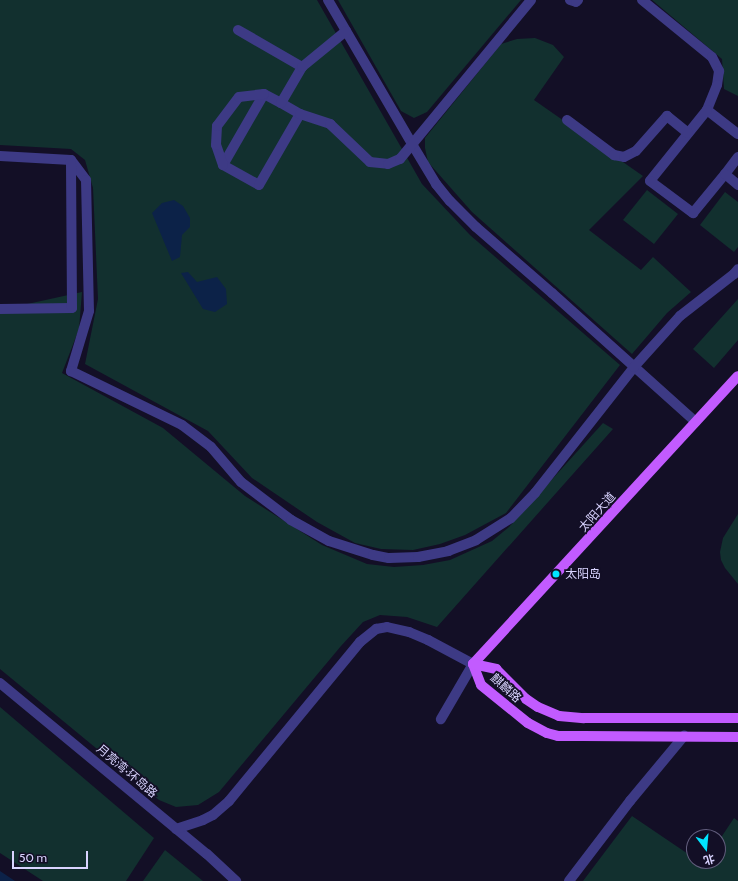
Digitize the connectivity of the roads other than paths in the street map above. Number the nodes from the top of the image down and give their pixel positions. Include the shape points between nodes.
1 (328, 0) edge
2 (531, 0) edge
3 (570, 0) edge
4 (578, 0) edge
5 (642, 0) edge
6 (238, 30) dead end
7 (346, 31) junction
8 (302, 67) junction
9 (264, 94) junction
10 (281, 103) junction
11 (707, 110) junction
12 (300, 114) junction
13 (567, 120) dead end
14 (688, 133) junction
15 (738, 134) edge
16 (412, 144) junction
17 (0, 156) edge
18 (738, 158) edge
19 (71, 160) junction
20 (223, 165) junction
21 (725, 174) junction
22 (738, 185) edge
23 (738, 269) edge
24 (0, 309) edge
25 (634, 367) junction
26 (738, 376) edge
27 (696, 422) junction
28 (473, 664) junction
29 (0, 683) edge
30 (738, 718) edge
31 (441, 719) dead end
32 (684, 736) junction
33 (738, 737) edge
34 (176, 828) junction
35 (236, 881) edge
36 (570, 881) edge

1 - 7 street
2 - 16 street
3 - 4 street
5 - 11 street via 712,57 719,71 717,85
6 - 8 street
7 - 8 street
7 - 16 street
8 - 10 street
9 - 10 street
9 - 20 street
9 - 20 street via 239,97 217,126 216,145
10 - 12 street
11 - 14 street
11 - 15 street
12 - 16 street via 330,124 370,162 388,164 400,159
12 - 20 street via 259,185
13 - 14 street via 614,155 624,157 636,152 666,116
14 - 21 street via 650,181 693,213
16 - 25 street via 436,184 462,213
17 - 19 street
18 - 21 street
19 - 24 street via 72,308
19 - 25 street via 86,180 89,311 71,370 182,425 211,447 240,482 276,511 329,541 358,552 389,558 433,555 462,546 499,527 535,493
21 - 22 street
23 - 25 street via 680,316
25 - 27 street
26 - 27 main road, 太阳大道
27 - 28 main road, 太阳大道
28 - 30 main road, 麒麟路 via 496,669 538,708 559,716
28 - 31 street
28 - 32 main road, 麒麟路 via 481,685 528,723 547,733 558,736
28 - 34 street via 409,632 388,627 376,629 360,642 229,801 213,815
29 - 34 street, 月亮湾·环岛路
32 - 33 main road, 麒麟路
32 - 36 street via 630,801
34 - 35 street, 月亮湾·环岛路

